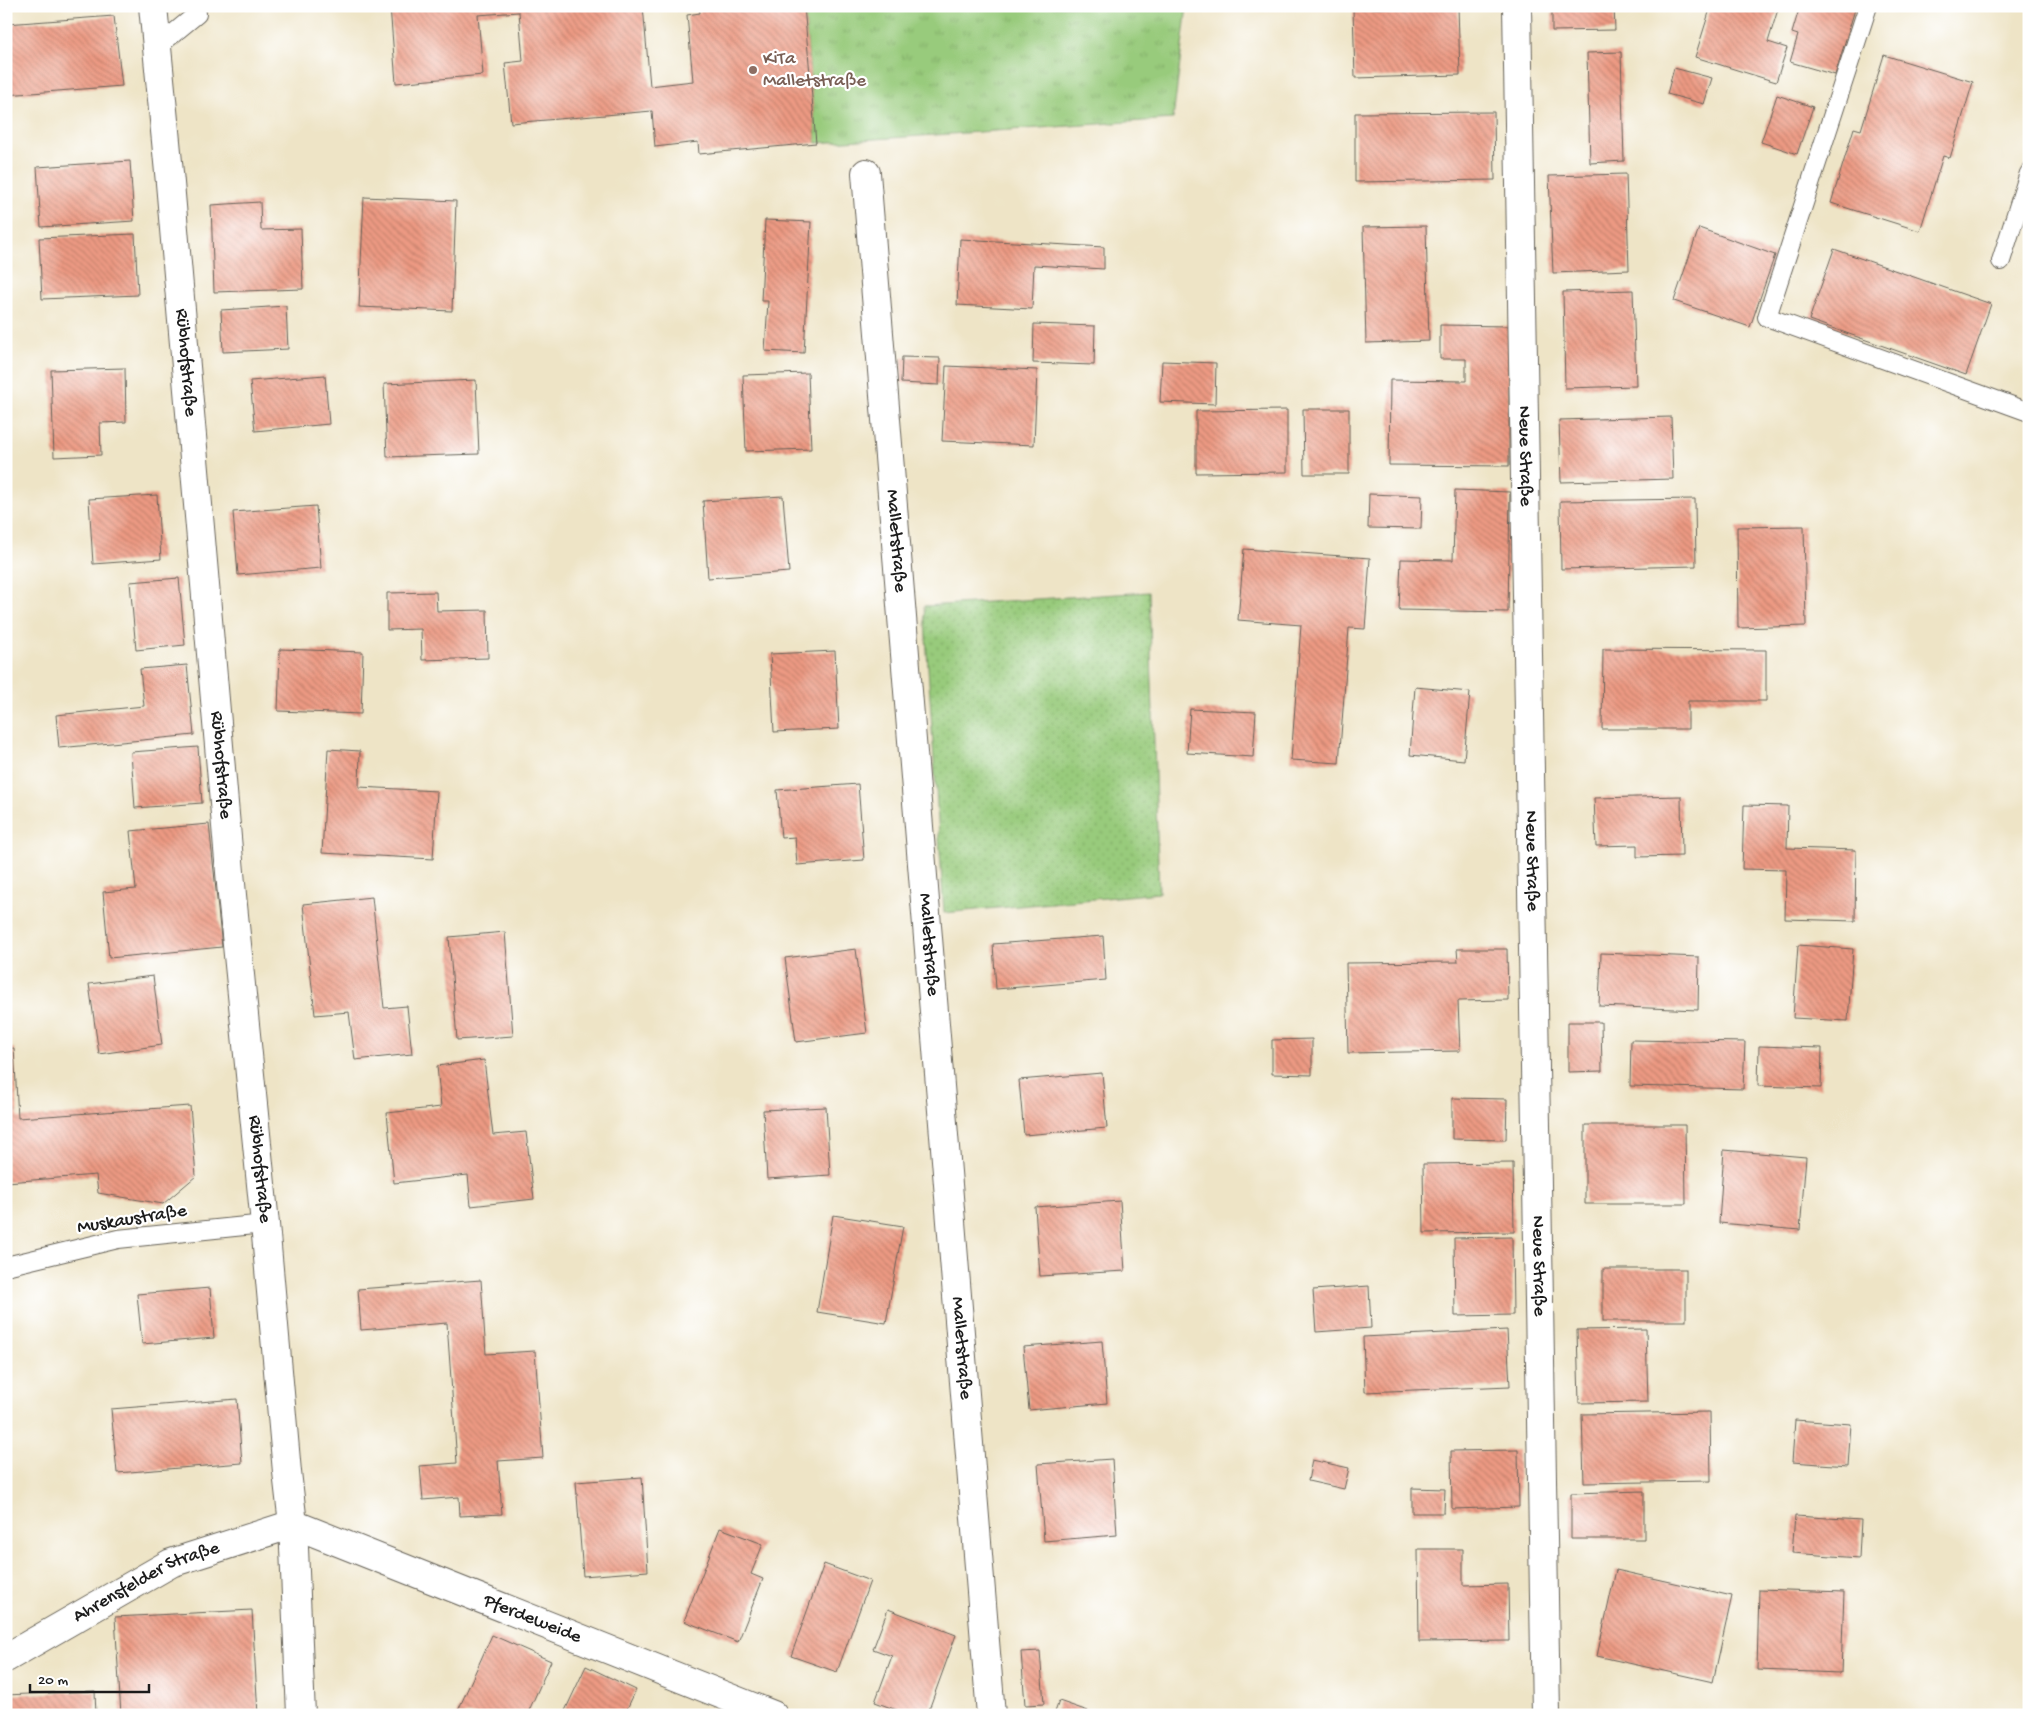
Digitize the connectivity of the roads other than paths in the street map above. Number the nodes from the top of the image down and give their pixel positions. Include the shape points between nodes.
1 (153, 6) edge
2 (196, 6) edge
3 (1516, 6) edge
4 (1868, 6) edge
5 (157, 48) junction
6 (866, 173) dead end
7 (2029, 173) edge
8 (2001, 261) dead end
9 (2029, 412) edge
10 (266, 1224) junction
11 (6, 1266) edge
12 (293, 1524) junction
13 (6, 1658) edge
14 (301, 1715) edge
15 (773, 1715) edge
16 (991, 1715) edge
17 (1546, 1715) edge

1 - 5 street, Rübhofstraße
2 - 5 lane via 197,14
3 - 17 street, Neue Straße
4 - 9 lane via 1767,317
5 - 10 street, Rübhofstraße via 232,895
6 - 16 street, Malletstraße
7 - 8 lane
10 - 11 lane, Muskaustraße via 118,1239
10 - 12 street, Rübhofstraße
12 - 13 street, Ahrensfelder Straße via 171,1563
12 - 14 street, Rübhofstraße
12 - 15 street, Pferdeweide

